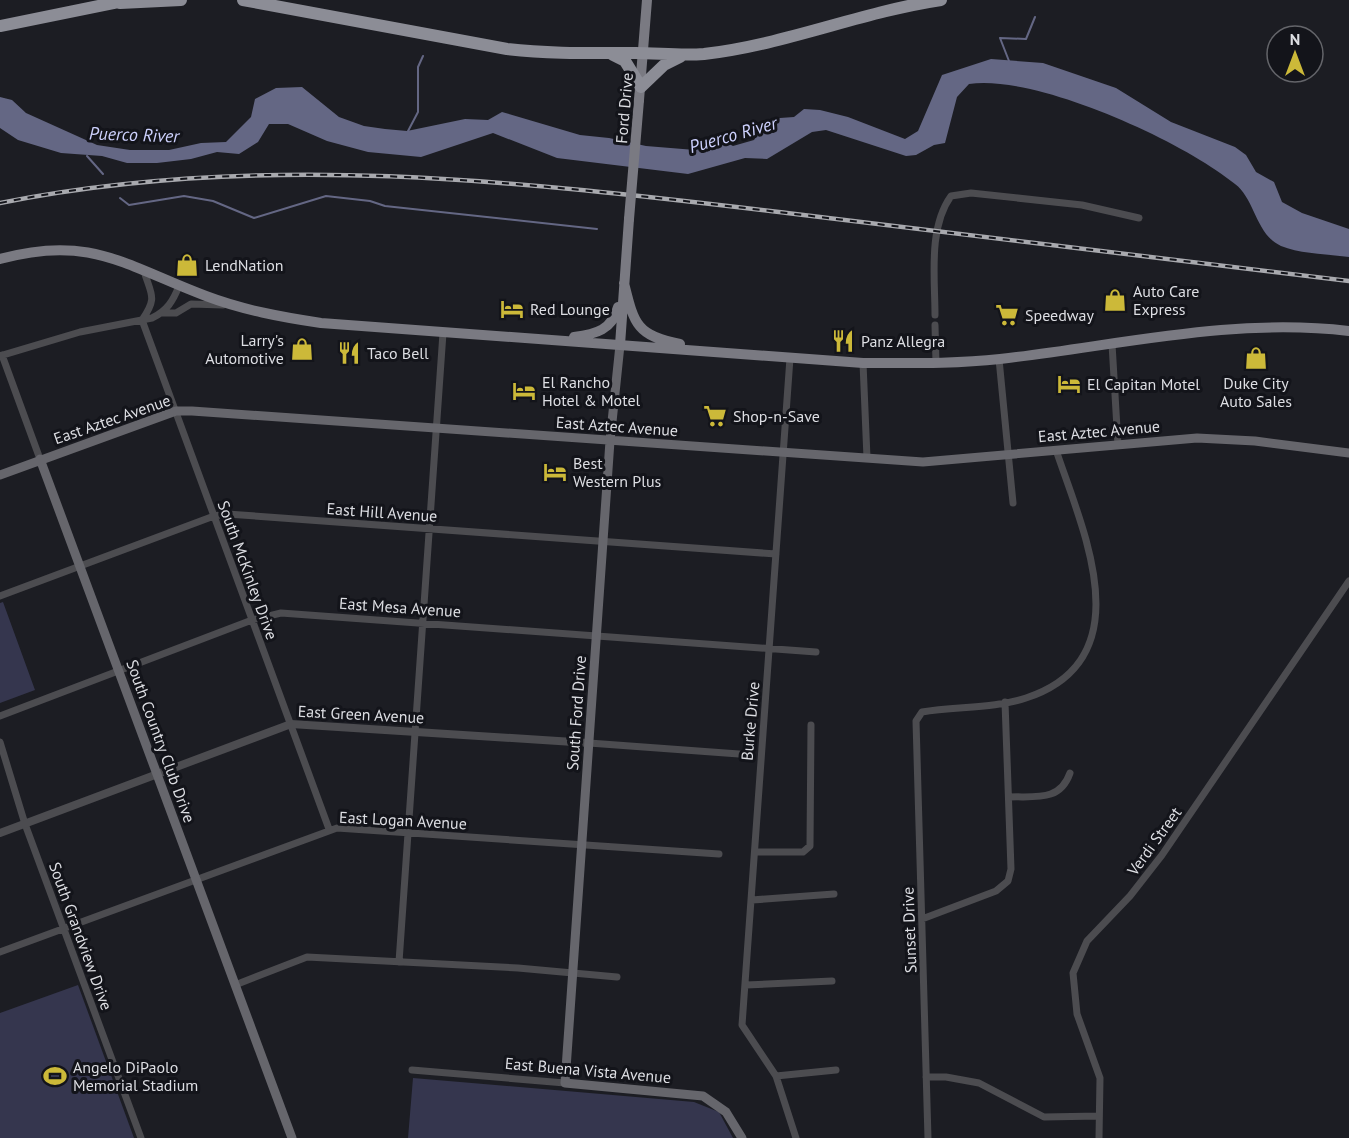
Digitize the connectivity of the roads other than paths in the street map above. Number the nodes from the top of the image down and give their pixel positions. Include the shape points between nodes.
1 (128, 0) edge
2 (181, 0) edge
3 (243, 0) edge
4 (647, 0) edge
5 (941, 0) edge
6 (101, 4) junction
7 (0, 26) edge
8 (596, 53) junction
9 (644, 53) junction
10 (705, 54) junction
11 (641, 87) junction
12 (1139, 218) dead end
13 (0, 258) edge
14 (144, 268) junction
15 (624, 283) junction
16 (179, 286) junction
17 (232, 305) junction
18 (162, 313) junction
19 (935, 315) dead end
20 (142, 320) junction
21 (935, 325) dead end
22 (1349, 331) edge
23 (443, 333) junction
24 (534, 339) junction
25 (1112, 344) junction
26 (620, 345) junction
27 (1, 355) edge
28 (746, 355) junction
29 (790, 358) junction
30 (999, 359) junction
31 (863, 363) junction
32 (936, 363) junction
33 (176, 411) junction
34 (437, 428) junction
35 (610, 441) junction
36 (1118, 445) junction
37 (1056, 450) junction
38 (783, 453) junction
39 (1349, 453) edge
40 (1009, 455) junction
41 (867, 458) junction
42 (40, 459) junction
43 (0, 475) edge
44 (1013, 503) dead end
45 (214, 516) junction
46 (431, 529) junction
47 (603, 541) junction
48 (776, 554) junction
49 (80, 567) junction
50 (1349, 581) edge
51 (0, 596) edge
52 (252, 620) junction
53 (424, 621) junction
54 (596, 637) junction
55 (770, 648) junction
56 (816, 652) dead end
57 (118, 670) junction
58 (1005, 702) junction
59 (0, 716) edge
60 (291, 724) junction
61 (811, 725) dead end
62 (415, 731) junction
63 (0, 742) edge
64 (589, 743) junction
65 (739, 754) dead end
66 (1070, 773) dead end
67 (157, 775) junction
68 (1009, 797) junction
69 (25, 824) junction
70 (329, 829) junction
71 (0, 833) edge
72 (409, 833) junction
73 (582, 845) junction
74 (756, 852) junction
75 (718, 854) dead end
76 (196, 880) junction
77 (834, 894) dead end
78 (752, 900) junction
79 (922, 919) junction
80 (63, 929) junction
81 (0, 952) edge
82 (399, 962) junction
83 (573, 974) junction
84 (617, 977) dead end
85 (832, 981) dead end
86 (235, 985) junction
87 (746, 985) junction
88 (412, 1070) dead end
89 (836, 1070) dead end
90 (776, 1076) junction
91 (926, 1077) junction
92 (565, 1083) junction
93 (1099, 1116) junction
94 (141, 1138) edge
95 (292, 1138) edge
96 (742, 1138) edge
97 (796, 1138) edge
98 (928, 1138) edge
99 (1099, 1138) edge

1 - 6 highway
2 - 6 highway
3 - 8 highway via 507,49 543,54
4 - 9 main road, Ford Drive
5 - 10 highway
6 - 7 highway
8 - 9 highway
8 - 11 highway via 625,61
9 - 10 highway
9 - 11 main road, Ford Drive
10 - 11 highway via 672,60
11 - 15 main road, Ford Drive, bridge
12 - 19 street via 1082,205 971,192 951,196 938,231
13 - 14 main road via 37,251 80,250
14 - 16 main road
14 - 20 street via 154,296
15 - 24 main road via 616,317 601,332
15 - 26 main road
15 - 28 main road via 633,318 644,332 672,343
16 - 17 main road
16 - 18 street
17 - 18 street via 191,304 176,313
17 - 23 main road via 321,323
18 - 20 street
20 - 27 street via 80,332
20 - 33 street, South McKinley Drive
21 - 32 street
22 - 25 main road via 1251,327
23 - 24 main road
23 - 34 street
24 - 26 main road
25 - 30 main road
25 - 36 street
26 - 28 main road
26 - 35 main road, South Ford Drive
27 - 42 street, South Country Club Drive
28 - 29 main road
29 - 31 main road
29 - 38 street, Burke Drive
30 - 32 main road
30 - 40 street
31 - 32 main road
31 - 41 street
33 - 34 main road, East Aztec Avenue
33 - 42 main road, East Aztec Avenue
33 - 45 street, South McKinley Drive
34 - 35 main road, East Aztec Avenue
34 - 46 street
35 - 38 main road, East Aztec Avenue
35 - 47 main road, South Ford Drive
36 - 37 main road, East Aztec Avenue
36 - 39 main road, East Aztec Avenue via 1216,438
37 - 40 main road, East Aztec Avenue
37 - 58 street via 1086,540 1095,587 1096,624 1085,653 1065,676 1038,693
38 - 41 main road, East Aztec Avenue
38 - 48 street, Burke Drive
40 - 41 main road, East Aztec Avenue via 922,462
40 - 44 street
42 - 43 main road, East Aztec Avenue
42 - 49 main road, South Country Club Drive
45 - 46 street, East Hill Avenue
45 - 49 street, East Hill Avenue
45 - 52 street, South McKinley Drive
46 - 47 street, East Hill Avenue
46 - 53 street
47 - 48 street, East Hill Avenue
47 - 54 main road, South Ford Drive
48 - 55 street, Burke Drive
49 - 51 street, East Hill Avenue
49 - 57 main road, South Country Club Drive
50 - 93 street, Verdi Street via 1162,855 1087,941 1078,957 1073,989 1077,1014 1100,1078
52 - 53 street, East Mesa Avenue via 296,612
52 - 57 street, East Mesa Avenue
52 - 60 street, South McKinley Drive
53 - 54 street, East Mesa Avenue
53 - 62 street
54 - 55 street, East Mesa Avenue
54 - 64 main road, South Ford Drive
55 - 56 street, East Mesa Avenue
55 - 74 street, Burke Drive
57 - 59 street, East Mesa Avenue
57 - 67 main road, South Country Club Drive
58 - 68 street
58 - 79 street, Sunset Drive via 922,712 916,721
60 - 62 street, East Green Avenue
60 - 67 street, East Green Avenue
60 - 70 street, South McKinley Drive
61 - 74 street via 810,846 802,852
62 - 64 street, East Green Avenue
62 - 72 street
63 - 69 street, South Grandview Drive
64 - 65 street, East Green Avenue
64 - 73 main road, South Ford Drive
66 - 68 street via 1066,785 1047,796
67 - 69 street, East Green Avenue
67 - 76 main road, South Country Club Drive
68 - 79 street via 1008,881 996,891
69 - 71 street, East Green Avenue
69 - 80 street, South Grandview Drive
70 - 72 street, East Logan Avenue
70 - 76 street, East Logan Avenue
72 - 73 street, East Logan Avenue
72 - 82 street
73 - 75 street, East Logan Avenue
73 - 83 main road, South Ford Drive
74 - 78 street, Burke Drive
76 - 80 street, East Logan Avenue
76 - 86 main road, South Country Club Drive
77 - 78 street
78 - 87 street, Burke Drive
79 - 91 street, Sunset Drive
80 - 81 street, East Logan Avenue
80 - 94 street, South Grandview Drive
82 - 83 street
82 - 86 street via 307,957
83 - 84 street
83 - 92 main road, South Ford Drive
85 - 87 street
86 - 95 main road, South Country Club Drive
87 - 90 street, Burke Drive via 742,1025
88 - 92 street, East Buena Vista Avenue
89 - 90 street
90 - 97 street, Burke Drive
91 - 93 street via 979,1083 1044,1117
91 - 98 street, Sunset Drive
92 - 96 main road, East Buena Vista Avenue via 703,1096 726,1112
93 - 99 street, Verdi Street

